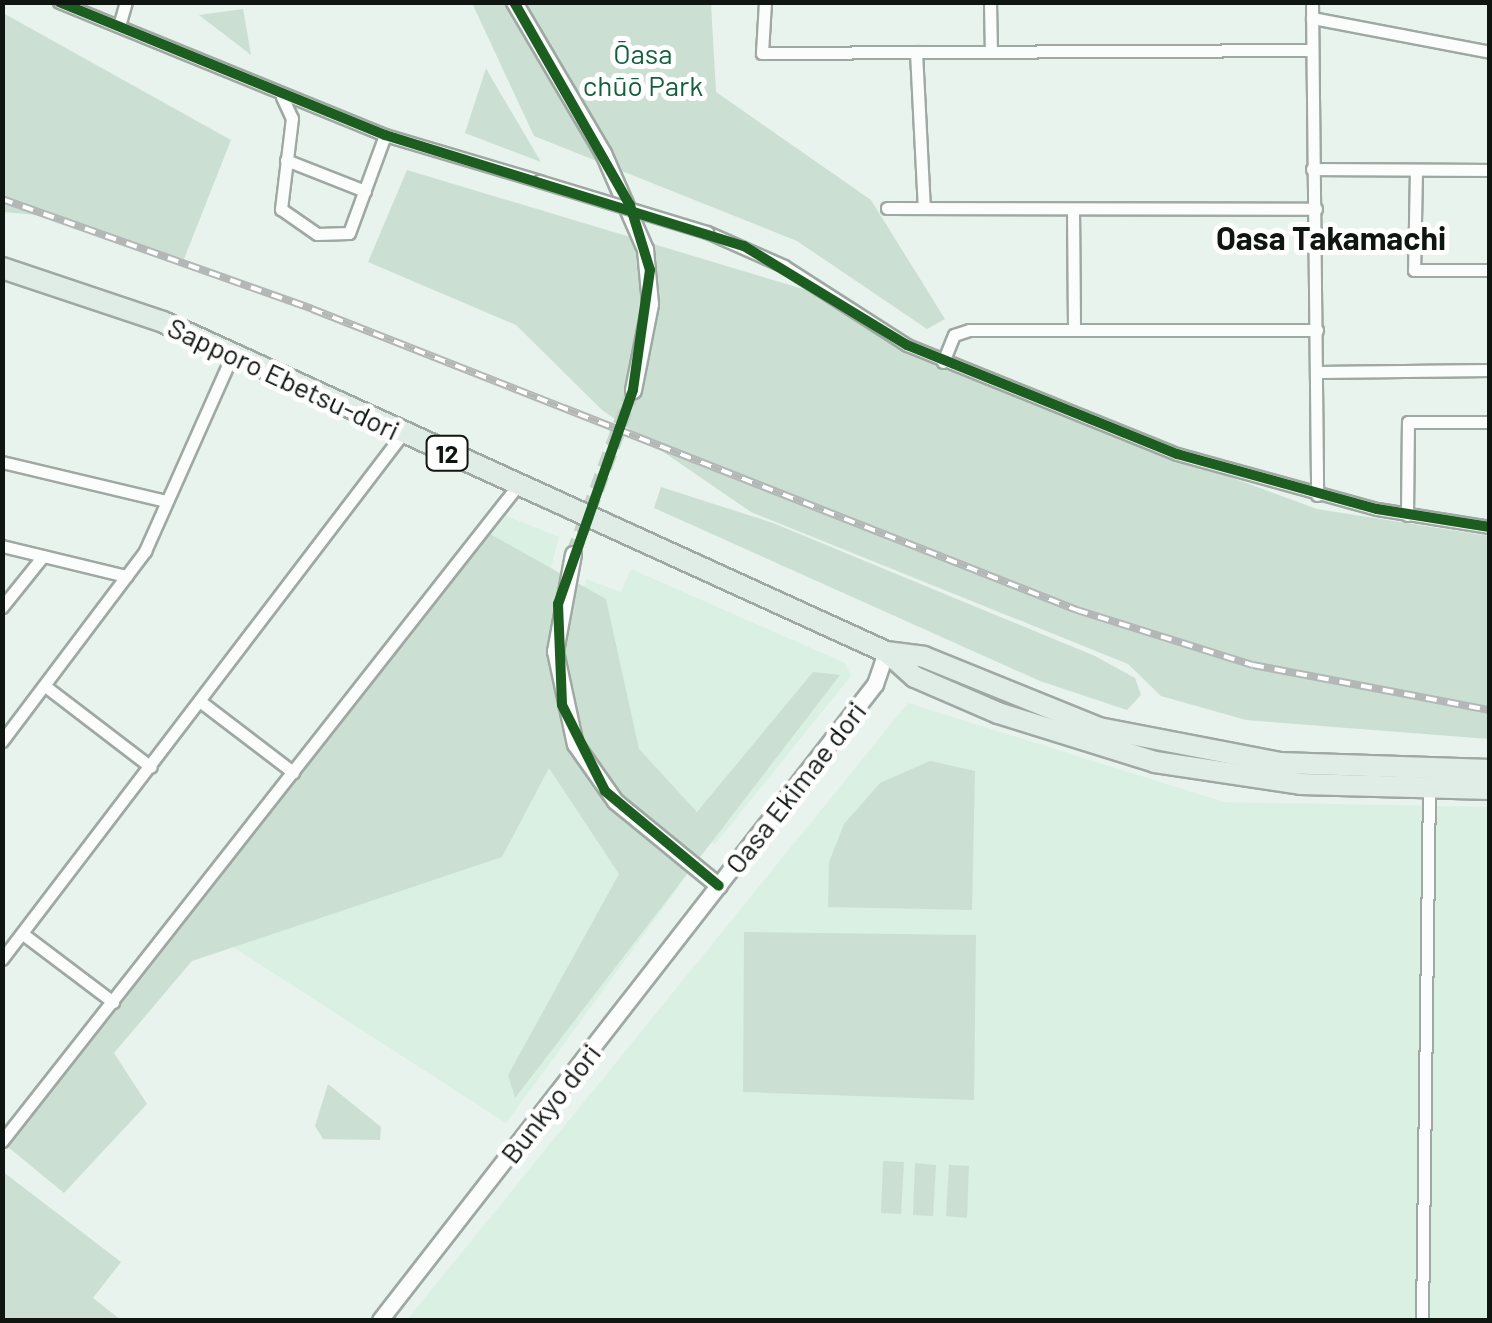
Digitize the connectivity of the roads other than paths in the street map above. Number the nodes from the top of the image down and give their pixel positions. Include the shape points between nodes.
1 (59, 2) edge
2 (126, 2) edge
3 (514, 2) edge
4 (765, 2) edge
5 (990, 2) edge
6 (1312, 2) edge
7 (1312, 18) junction
8 (119, 26) junction
9 (1312, 50) junction
10 (916, 52) junction
11 (991, 52) junction
12 (1490, 52) edge
13 (282, 97) junction
14 (385, 135) junction
15 (286, 160) junction
16 (1312, 169) junction
17 (1416, 170) junction
18 (1490, 170) edge
19 (365, 191) junction
20 (887, 208) dead end
21 (924, 208) junction
22 (1073, 208) junction
23 (1316, 209) junction
24 (2, 268) edge
25 (1490, 270) edge
26 (1074, 330) junction
27 (1317, 330) junction
28 (233, 353) junction
29 (943, 362) junction
30 (1490, 370) edge
31 (1318, 372) junction
32 (633, 390) tunnel mouth
33 (1490, 422) edge
34 (403, 433) junction
35 (2, 462) edge
36 (518, 485) junction
37 (1317, 495) junction
38 (166, 501) junction
39 (1408, 515) junction
40 (1490, 527) edge
41 (2, 546) edge
42 (573, 554) tunnel mouth
43 (43, 556) junction
44 (126, 576) junction
45 (2, 607) edge
46 (886, 652) junction
47 (45, 686) junction
48 (200, 702) junction
49 (2, 741) edge
50 (150, 767) junction
51 (1490, 770) edge
52 (293, 772) junction
53 (1429, 779) junction
54 (1490, 789) edge
55 (719, 886) junction
56 (22, 934) junction
57 (2, 959) edge
58 (113, 1002) junction
59 (2, 1141) edge
60 (380, 1320) edge
61 (1422, 1320) edge

1 - 8 street
2 - 8 street
3 - 32 street via 602,153 645,249 650,304
4 - 10 street via 762,53
5 - 11 street
6 - 7 street
7 - 9 street
7 - 12 street
8 - 13 street
9 - 11 street
9 - 16 street
10 - 11 street
10 - 21 street
13 - 14 street
13 - 15 street via 292,118
14 - 19 street
14 - 29 street, bridge via 707,232 784,266
15 - 19 street
15 - 19 street via 281,209 317,234 349,233
16 - 17 street
16 - 23 street
17 - 18 street
17 - 25 street via 1414,270
20 - 21 street
21 - 22 street
22 - 23 street
22 - 26 street
23 - 27 street
24 - 28 highway, Sapporo Ebetsu-dori / 12
26 - 27 street
26 - 29 street via 958,332
27 - 31 street
28 - 34 highway, Sapporo Ebetsu-dori / 12
28 - 38 street
29 - 37 street via 1177,454
30 - 31 street
31 - 37 street
33 - 39 street via 1408,422
34 - 36 highway, Sapporo Ebetsu-dori / 12
34 - 48 street
35 - 38 street
36 - 46 highway, Sapporo Ebetsu-dori / 12
36 - 52 street
37 - 39 street
38 - 44 street
39 - 40 street
41 - 43 street
42 - 55 street, Oasa Ekimae dori via 555,640 575,744 614,801
43 - 44 street
43 - 45 street
44 - 47 street
46 - 53 highway, Sapporo Ebetsu-dori / 12 via 924,657 1051,711 1168,744
46 - 55 street, Oasa Ekimae dori via 875,684
47 - 49 street
47 - 50 street
48 - 50 street
48 - 52 street
50 - 56 street
51 - 53 highway, Sapporo Ebetsu-dori / 12
52 - 58 street
53 - 54 highway, Sapporo Ebetsu-dori / 12
53 - 61 street
55 - 60 street, Bunkyo dori
56 - 57 street
56 - 58 street
58 - 59 street

